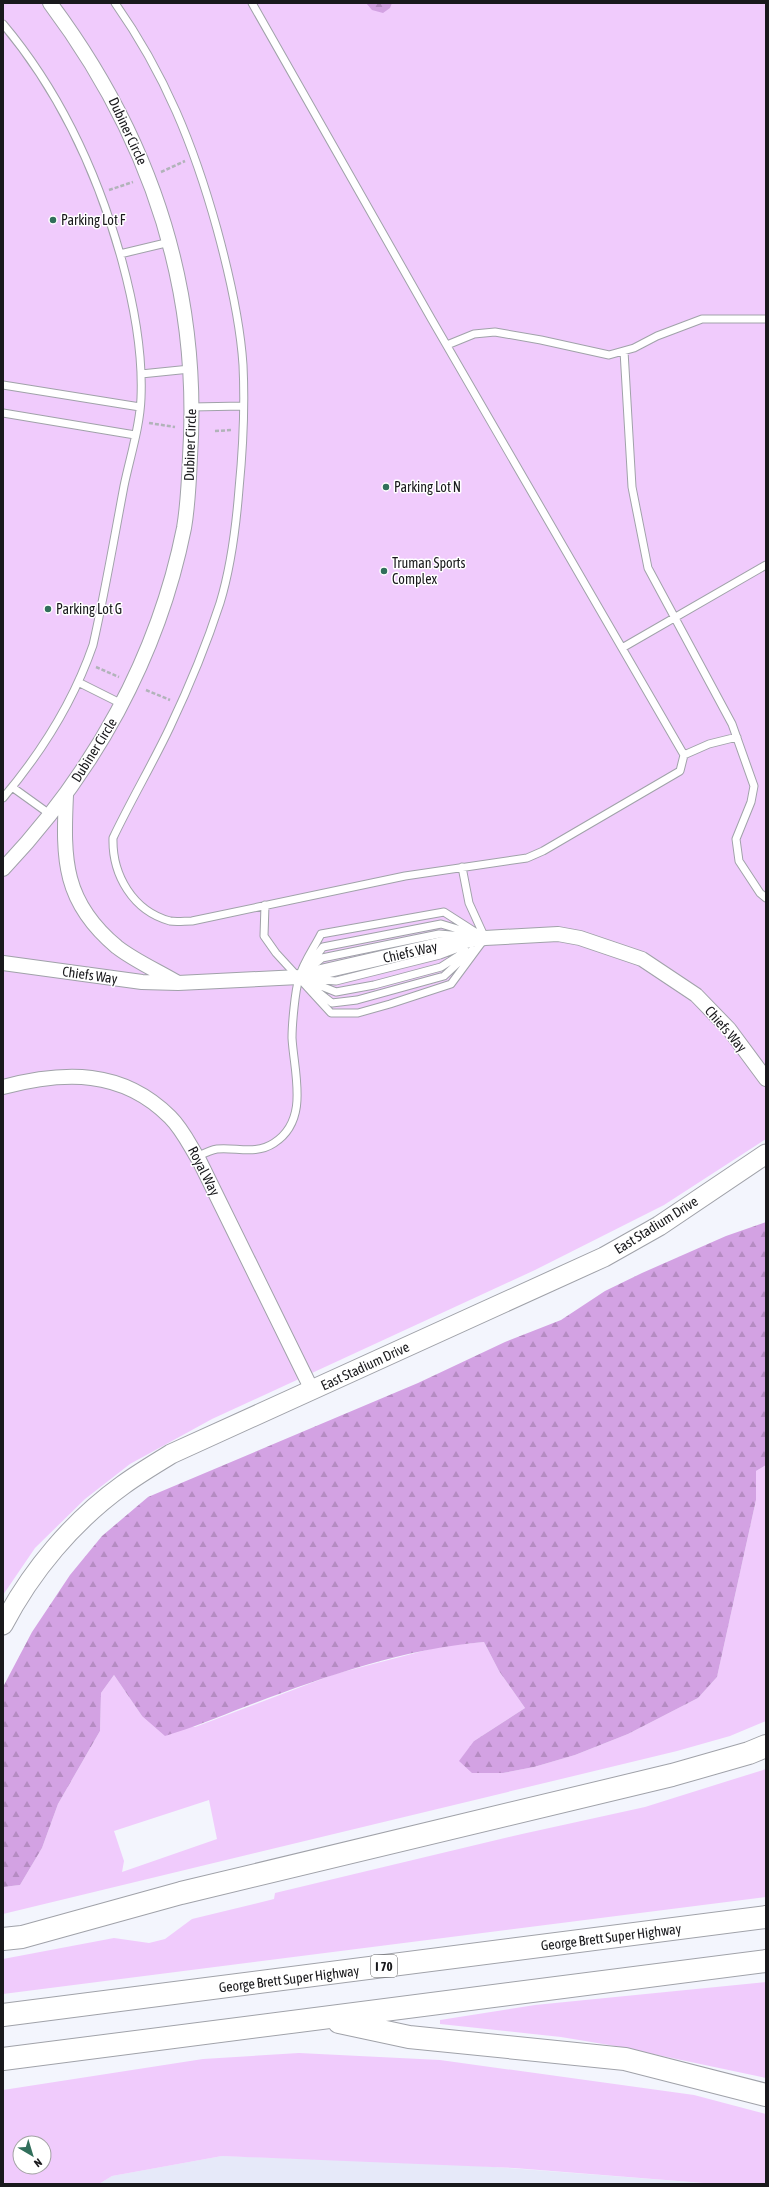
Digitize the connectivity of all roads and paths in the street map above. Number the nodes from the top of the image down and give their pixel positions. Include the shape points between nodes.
1 (50, 3) edge
2 (115, 3) edge
3 (252, 3) edge
4 (3, 24) edge
5 (195, 157) junction
6 (161, 172) dead end
7 (136, 182) dead end
8 (101, 193) junction
9 (170, 242) junction
10 (120, 254) junction
11 (766, 319) edge
12 (447, 345) junction
13 (624, 351) junction
14 (190, 369) junction
15 (141, 374) junction
16 (3, 385) edge
17 (243, 406) junction
18 (140, 407) junction
19 (192, 407) junction
20 (3, 413) edge
21 (148, 423) dead end
22 (178, 427) dead end
23 (242, 430) junction
24 (215, 431) dead end
25 (135, 435) junction
26 (766, 565) edge
27 (674, 618) junction
28 (622, 648) junction
29 (95, 667) dead end
30 (120, 677) dead end
31 (78, 682) junction
32 (146, 690) dead end
33 (122, 704) junction
34 (180, 704) junction
35 (737, 737) junction
36 (684, 755) junction
37 (12, 787) junction
38 (66, 796) junction
39 (3, 798) edge
40 (51, 815) junction
41 (462, 867) junction
42 (3, 869) edge
43 (766, 898) edge
44 (265, 905) junction
45 (485, 938) junction
46 (3, 963) edge
47 (299, 977) junction
48 (178, 983) junction
49 (766, 1079) edge
50 (3, 1087) edge
51 (766, 1154) edge
52 (197, 1157) junction
53 (312, 1390) junction
54 (3, 1625) edge
55 (766, 1746) edge
56 (766, 1917) edge
57 (3, 1940) edge
58 (766, 1961) edge
59 (3, 2015) edge
60 (324, 2018) junction
61 (3, 2059) edge
62 (766, 2095) edge

1 - 9 street, Dubiner Circle via 76,37 103,80 130,132 153,186
2 - 5 lane via 167,89
3 - 12 lane
4 - 8 lane via 36,66 76,134
5 - 6 path
5 - 17 lane via 207,190 232,283 243,364
7 - 8 path
8 - 10 lane
9 - 10 lane
9 - 14 street, Dubiner Circle via 185,311
10 - 15 lane via 132,300
11 - 13 lane via 702,319
12 - 13 lane via 474,334 495,332 609,355
12 - 28 lane
13 - 27 lane via 632,487 648,568
14 - 15 lane
14 - 19 street, Dubiner Circle
15 - 18 lane
16 - 18 lane
17 - 19 lane
17 - 23 lane
18 - 25 lane
19 - 33 street, Dubiner Circle via 188,484 178,555 154,632
20 - 25 lane
21 - 22 path
23 - 24 path
23 - 34 lane via 235,533 221,601 198,666
25 - 31 lane via 93,645
26 - 27 lane
27 - 28 lane
27 - 35 lane
28 - 36 lane
29 - 30 path
31 - 33 lane
31 - 37 lane via 57,722
32 - 34 path
33 - 38 street, Dubiner Circle
34 - 44 lane via 113,838 112,854 123,884 133,898 150,912 171,921 192,921
35 - 36 lane via 709,744
35 - 43 lane via 754,786 751,802 736,839 739,861
36 - 41 lane via 680,771 543,851 527,858
37 - 39 lane
37 - 40 lane
38 - 40 street, Dubiner Circle
38 - 48 street via 64,842 67,869 80,901 94,923 118,947
40 - 42 street, Dubiner Circle
41 - 44 lane
41 - 45 lane via 469,903
44 - 47 lane via 264,936
45 - 47 street, Chiefs Way via 438,945
45 - 47 lane via 441,967 374,985 336,992
45 - 47 lane via 441,924 323,947
45 - 47 lane via 444,976 357,1000 332,1003
45 - 47 lane via 444,912 321,934
45 - 47 lane via 451,984 358,1013 331,1013
45 - 49 street, Chiefs Way via 558,934 580,938 642,959 696,995 729,1029
46 - 48 street, Chiefs Way via 142,982
47 - 48 street, Chiefs Way
47 - 52 lane via 292,1038 296,1112 288,1130 263,1148 215,1149
50 - 52 street, Royal Way via 56,1076 108,1080 131,1089 153,1102 171,1118
51 - 53 main road, East Stadium Drive via 659,1226 604,1257
52 - 53 street, Royal Way
53 - 54 main road, East Stadium Drive via 171,1454 122,1486 72,1529 43,1562
55 - 57 highway via 672,1775 188,1891
56 - 59 highway, George Brett Super Highway / I 70
58 - 60 highway
60 - 61 highway
60 - 62 highway via 409,2037 625,2059

